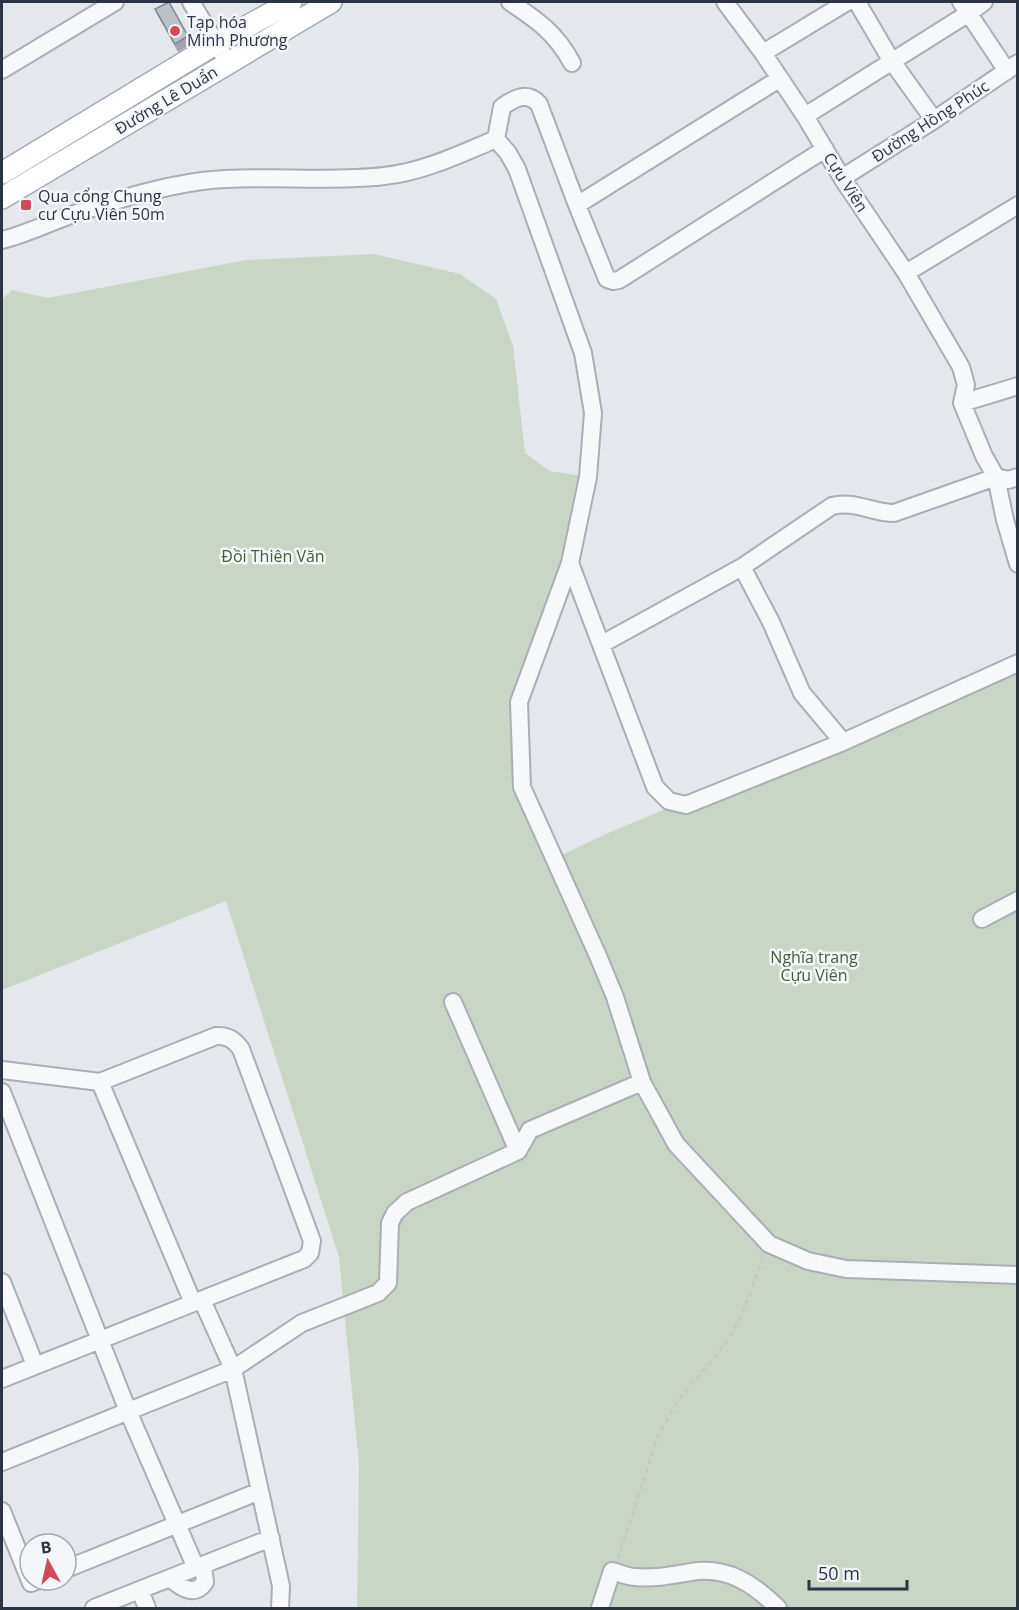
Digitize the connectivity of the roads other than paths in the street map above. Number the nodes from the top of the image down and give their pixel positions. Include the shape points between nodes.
1 (115, 2) edge
2 (191, 2) edge
3 (291, 2) edge
4 (332, 2) edge
5 (510, 2) edge
6 (725, 2) edge
7 (847, 2) edge
8 (857, 2) edge
9 (984, 2) edge
10 (965, 7) edge
11 (215, 44) junction
12 (763, 53) junction
13 (891, 60) junction
14 (228, 63) junction
15 (572, 63) dead end
16 (1012, 67) edge
17 (2, 70) edge
18 (779, 79) junction
19 (805, 116) junction
20 (934, 120) junction
21 (496, 139) junction
22 (825, 149) junction
23 (2, 173) edge
24 (843, 178) junction
25 (2, 198) edge
26 (577, 205) junction
27 (1017, 205) edge
28 (2, 240) edge
29 (906, 273) junction
30 (1017, 386) edge
31 (962, 403) junction
32 (996, 477) junction
33 (1017, 477) edge
34 (570, 563) junction
35 (1017, 564) edge
36 (741, 567) junction
37 (602, 644) junction
38 (1017, 663) edge
39 (843, 742) junction
40 (1017, 900) edge
41 (982, 919) dead end
42 (453, 1002) dead end
43 (2, 1070) edge
44 (100, 1082) junction
45 (642, 1082) junction
46 (2, 1092) edge
47 (518, 1151) junction
48 (1017, 1275) edge
49 (2, 1282) edge
50 (197, 1302) junction
51 (101, 1340) junction
52 (35, 1365) junction
53 (233, 1368) junction
54 (2, 1379) edge
55 (128, 1412) junction
56 (2, 1462) edge
57 (260, 1491) junction
58 (2, 1511) edge
59 (175, 1524) junction
60 (271, 1538) junction
61 (18, 1551) edge
62 (78, 1564) edge
63 (199, 1567) junction
64 (140, 1590) junction
65 (100, 1607) edge
66 (147, 1608) edge
67 (280, 1608) edge
68 (600, 1608) edge
69 (778, 1608) edge

1 - 17 street
2 - 11 street
3 - 11 main road, Đường Lê Duẩn
4 - 14 main road, Đường Lê Duẩn
5 - 15 street via 550,31
6 - 12 street, Cựu Viên
7 - 12 street
8 - 13 street
9 - 10 street
10 - 13 street
10 - 16 street
11 - 14 street
11 - 23 main road, Đường Lê Duẩn
12 - 18 street, Cựu Viên
13 - 19 street
13 - 20 street
14 - 25 main road, Đường Lê Duẩn
16 - 20 street, Đường Hồng Phúc
18 - 19 street, Cựu Viên
18 - 26 street
19 - 22 street, Cựu Viên
20 - 24 street, Đường Hồng Phúc
21 - 26 street via 502,107 514,98 534,98
21 - 28 street via 419,169 386,176 204,181 164,187
21 - 34 street via 517,169 583,353 589,382 593,413 588,477
22 - 24 street, Cựu Viên
22 - 26 street via 619,280 607,279
24 - 29 street, Cựu Viên
27 - 29 street
29 - 31 street, Cựu Viên via 961,367 966,385
30 - 31 street
31 - 32 street
32 - 33 street
32 - 35 street
32 - 36 street via 894,513 850,504 832,506
34 - 37 street
34 - 45 street via 519,702 522,787 615,997
36 - 37 street
36 - 39 street via 771,622 802,693
37 - 39 street via 655,787 669,801 686,805
38 - 39 street
40 - 41 street
42 - 47 street
43 - 44 street
44 - 50 street
44 - 50 street via 216,1036 225,1035 241,1049 310,1233 310,1253 304,1259
45 - 47 street via 530,1130
45 - 48 street via 676,1144 769,1244 808,1261 846,1269
46 - 51 street
47 - 53 street via 407,1202 395,1213 390,1222 388,1283 378,1293 302,1323
49 - 52 street
50 - 51 street
50 - 53 street
51 - 52 street
51 - 55 street
52 - 54 street
53 - 55 street
53 - 57 street
55 - 56 street
55 - 59 street
57 - 59 street
57 - 60 street
58 - 61 street
59 - 62 street
59 - 63 street
60 - 63 street
60 - 67 street via 281,1586
63 - 64 street via 204,1582 197,1589 180,1588 170,1578
64 - 65 street
64 - 66 street
68 - 69 street via 612,1571 635,1577 722,1572 742,1579

